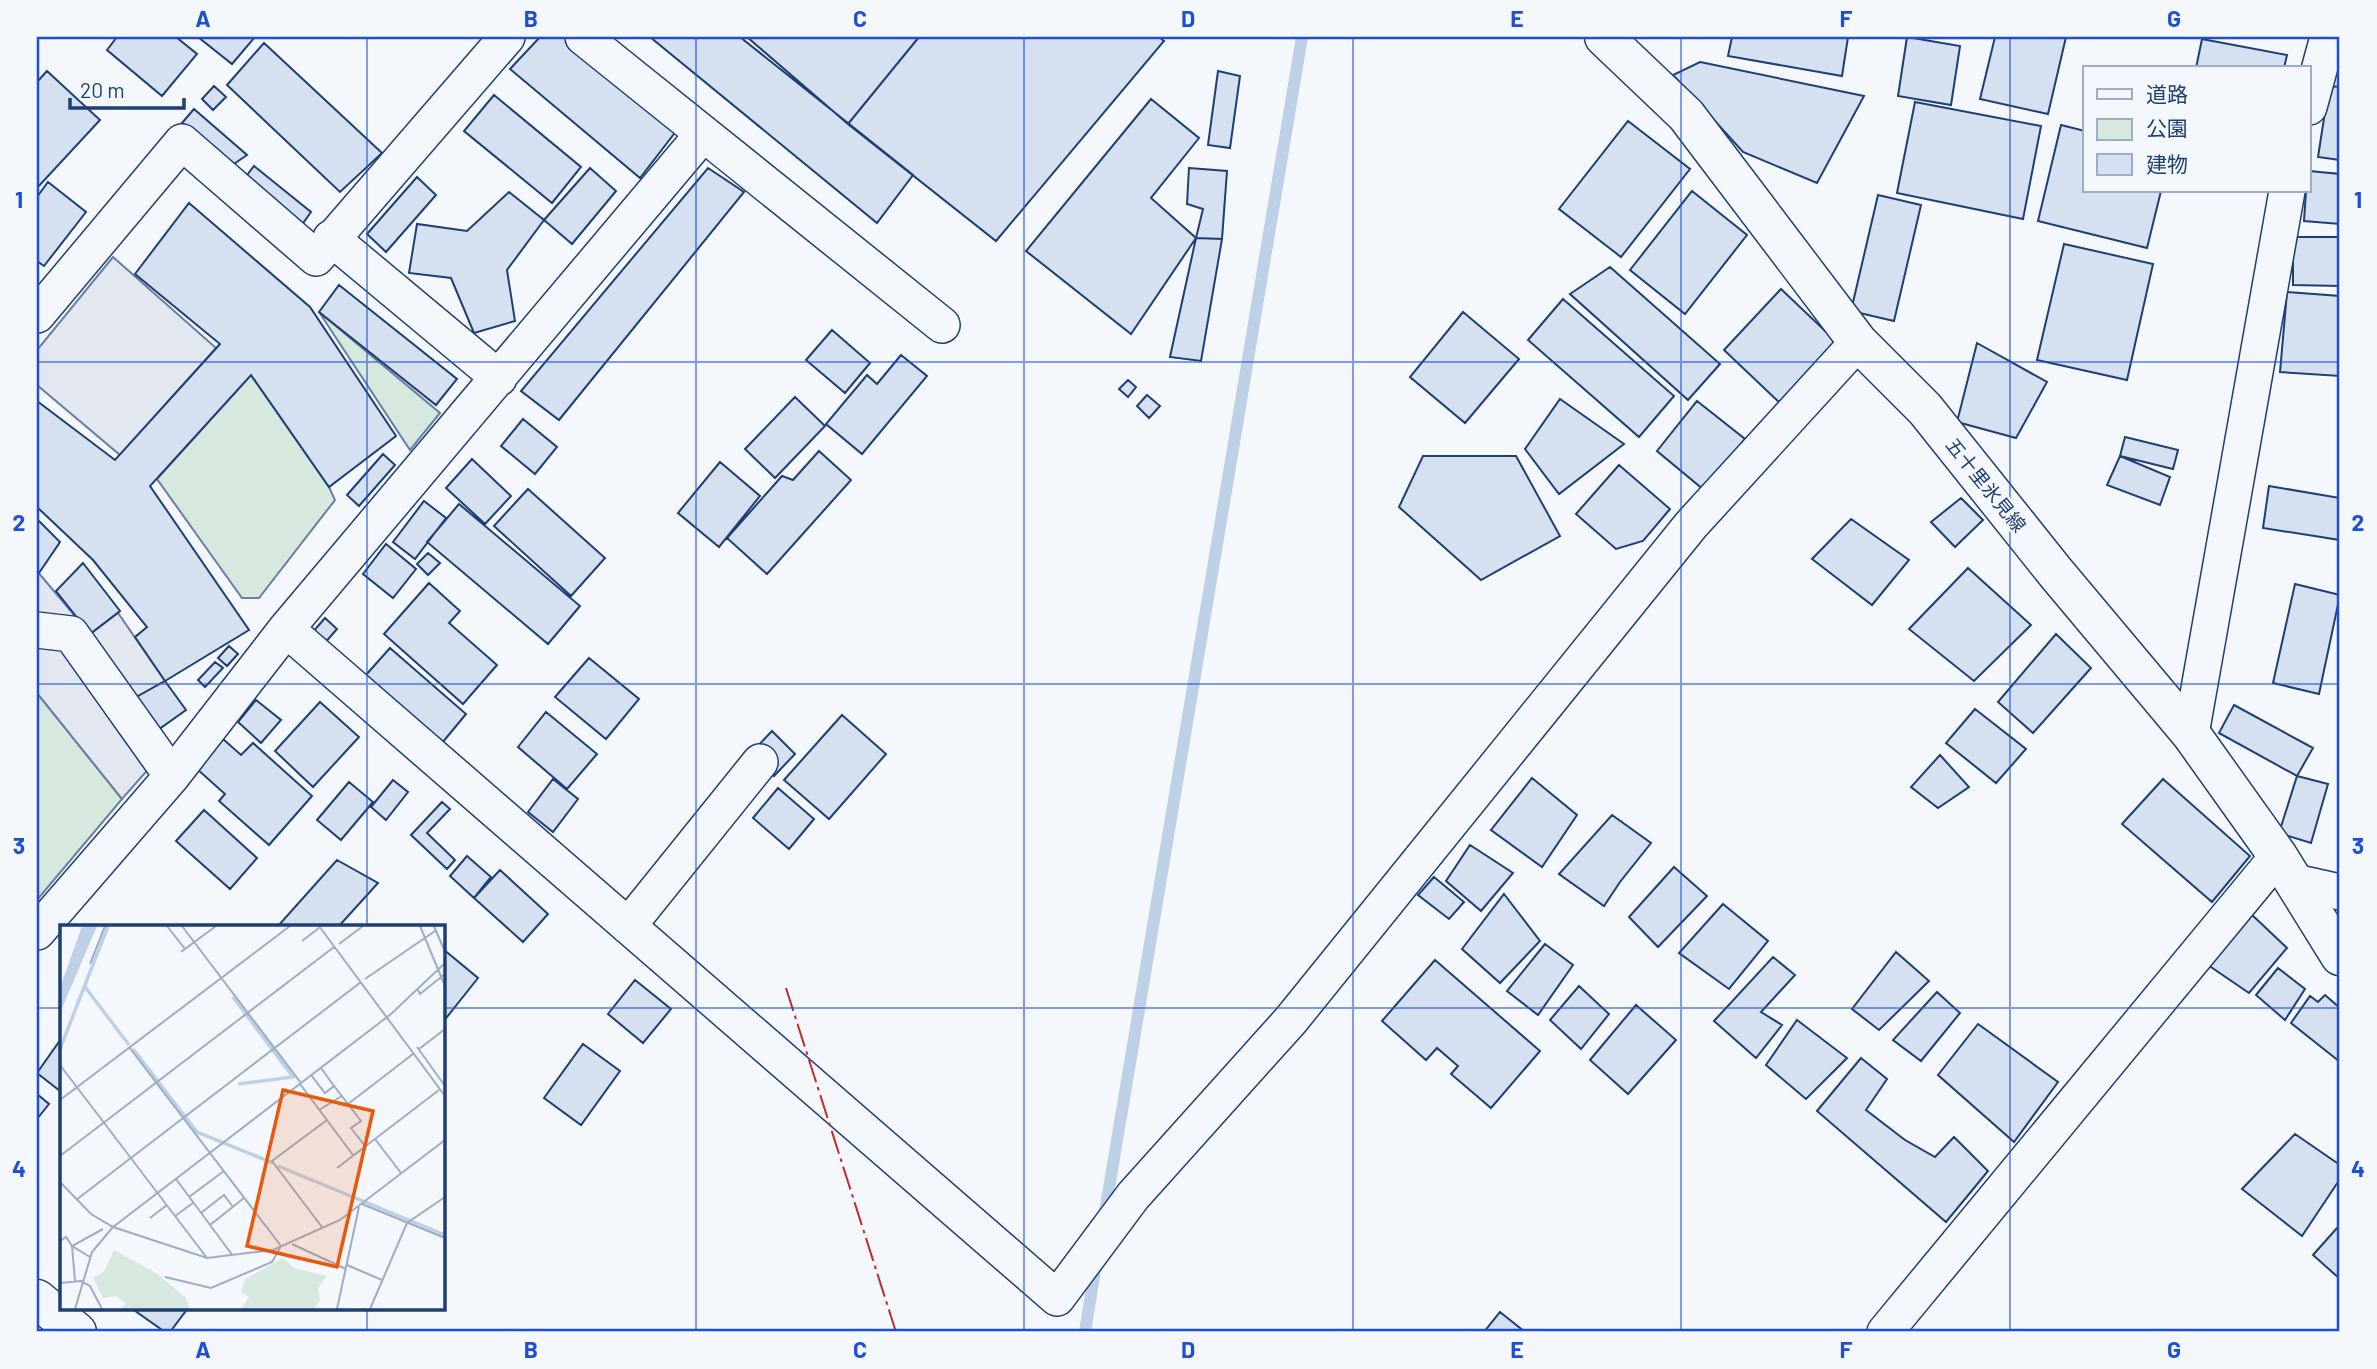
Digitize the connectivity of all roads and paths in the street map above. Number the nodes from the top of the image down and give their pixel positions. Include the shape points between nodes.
1 (507, 37) edge
2 (583, 37) edge
3 (1604, 37) edge
4 (2328, 37) edge
5 (2310, 103) edge
6 (703, 134) junction
7 (2287, 192) edge
8 (331, 239) junction
9 (37, 315) edge
10 (942, 325) dead end
11 (1858, 342) junction
12 (499, 378) junction
13 (37, 629) edge
14 (286, 629) junction
15 (2191, 734) junction
16 (760, 762) dead end
17 (172, 776) junction
18 (2286, 869) junction
19 (2340, 892) edge
20 (628, 926) junction
21 (37, 932) edge
22 (2340, 956) edge
23 (37, 1299) edge
24 (77, 1332) edge
25 (1885, 1332) edge

1 - 8 street
2 - 6 street
3 - 11 main road, 五十里氷見線 via 1686,115
4 - 5 street
6 - 10 street
6 - 12 street
7 - 15 street
8 - 9 street via 316,258 182,142
8 - 12 street
11 - 15 main road, 五十里氷見線 via 1925,409
11 - 20 street via 1691,525 1291,1020 1133,1196 1057,1297
12 - 14 street
13 - 17 street via 71,634
14 - 17 street
14 - 20 street
15 - 18 main road, 五十里氷見線
16 - 20 street
17 - 21 street
18 - 19 street
18 - 22 main road, 五十里氷見線
18 - 25 street
23 - 24 main road

